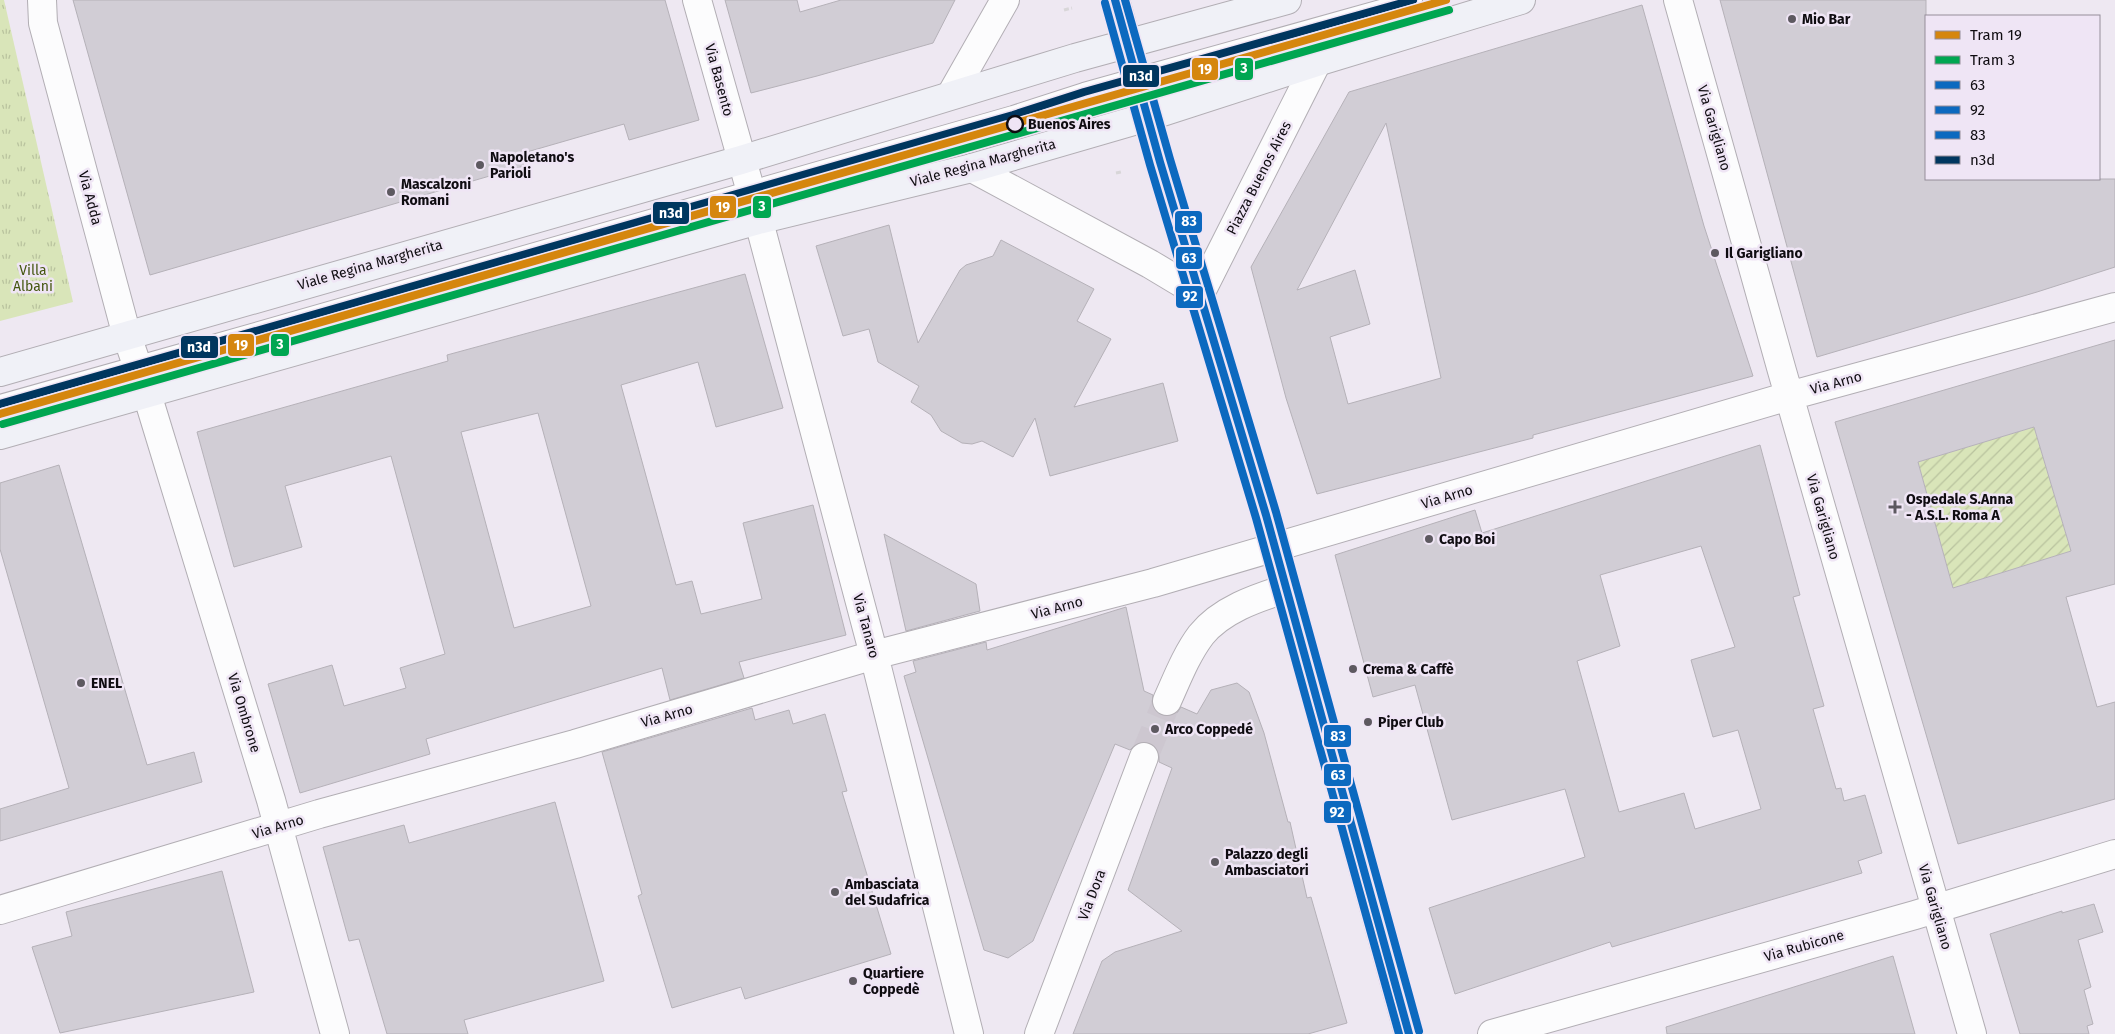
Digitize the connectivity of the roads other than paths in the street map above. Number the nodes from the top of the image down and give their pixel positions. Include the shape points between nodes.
1 (42, 0) edge
2 (697, 0) edge
3 (1005, 0) edge
4 (1115, 0) edge
5 (1288, 0) edge
6 (1414, 0) edge
7 (1521, 0) edge
8 (1678, 0) edge
9 (1127, 44) junction
10 (1317, 62) junction
11 (1137, 78) junction
12 (951, 95) junction
13 (1148, 117) junction
14 (741, 160) junction
15 (972, 168) junction
16 (750, 190) junction
17 (758, 220) junction
18 (1200, 294) junction
19 (2115, 307) edge
20 (127, 336) junction
21 (137, 364) junction
22 (0, 372) edge
23 (147, 394) junction
24 (1789, 396) junction
25 (0, 404) edge
26 (0, 435) edge
27 (1275, 547) junction
28 (1285, 589) junction
29 (874, 655) junction
30 (1167, 701) tunnel mouth
31 (1144, 756) tunnel mouth
32 (278, 827) junction
33 (2115, 854) edge
34 (1935, 909) junction
35 (0, 910) edge
36 (335, 1034) edge
37 (968, 1034) edge
38 (1039, 1034) edge
39 (1409, 1034) edge
40 (1492, 1034) edge
41 (1972, 1034) edge

1 - 20 street, Via Adda via 42,22
2 - 14 street, Via Basento
3 - 12 street
4 - 9 street
5 - 9 main road, Viale Regina Margherita
6 - 11 lane
7 - 10 main road, Viale Regina Margherita
8 - 24 street, Via Garigliano
9 - 11 street
9 - 12 main road, Viale Regina Margherita
10 - 13 main road, Viale Regina Margherita
10 - 18 street, Piazza Buenos Aires
11 - 13 street
11 - 16 lane
12 - 14 main road, Viale Regina Margherita
13 - 15 main road, Viale Regina Margherita
13 - 18 street
14 - 16 street
14 - 20 main road, Viale Regina Margherita
15 - 17 main road, Viale Regina Margherita
15 - 18 street
16 - 17 street
16 - 21 lane
17 - 23 main road, Viale Regina Margherita
17 - 29 street, Via Tanaro
18 - 27 street
19 - 24 street, Via Arno
20 - 21 street, Via Adda
20 - 22 main road, Viale Regina Margherita
21 - 23 street, Via Adda
21 - 25 lane
23 - 26 main road, Viale Regina Margherita
23 - 32 street, Via Ombrone
24 - 27 street, Via Arno
24 - 34 street, Via Garigliano
27 - 28 street
27 - 29 street, Via Arno via 1153,583
28 - 30 street via 1241,605 1209,627 1191,652
28 - 39 street
29 - 32 street, Via Arno via 575,744
29 - 37 street, Via Tanaro
31 - 38 street, Via Dora
32 - 35 street, Via Arno
32 - 36 street, Via Ombrone
33 - 34 street, Via Rubicone
34 - 40 street, Via Rubicone
34 - 41 street, Via Garigliano

